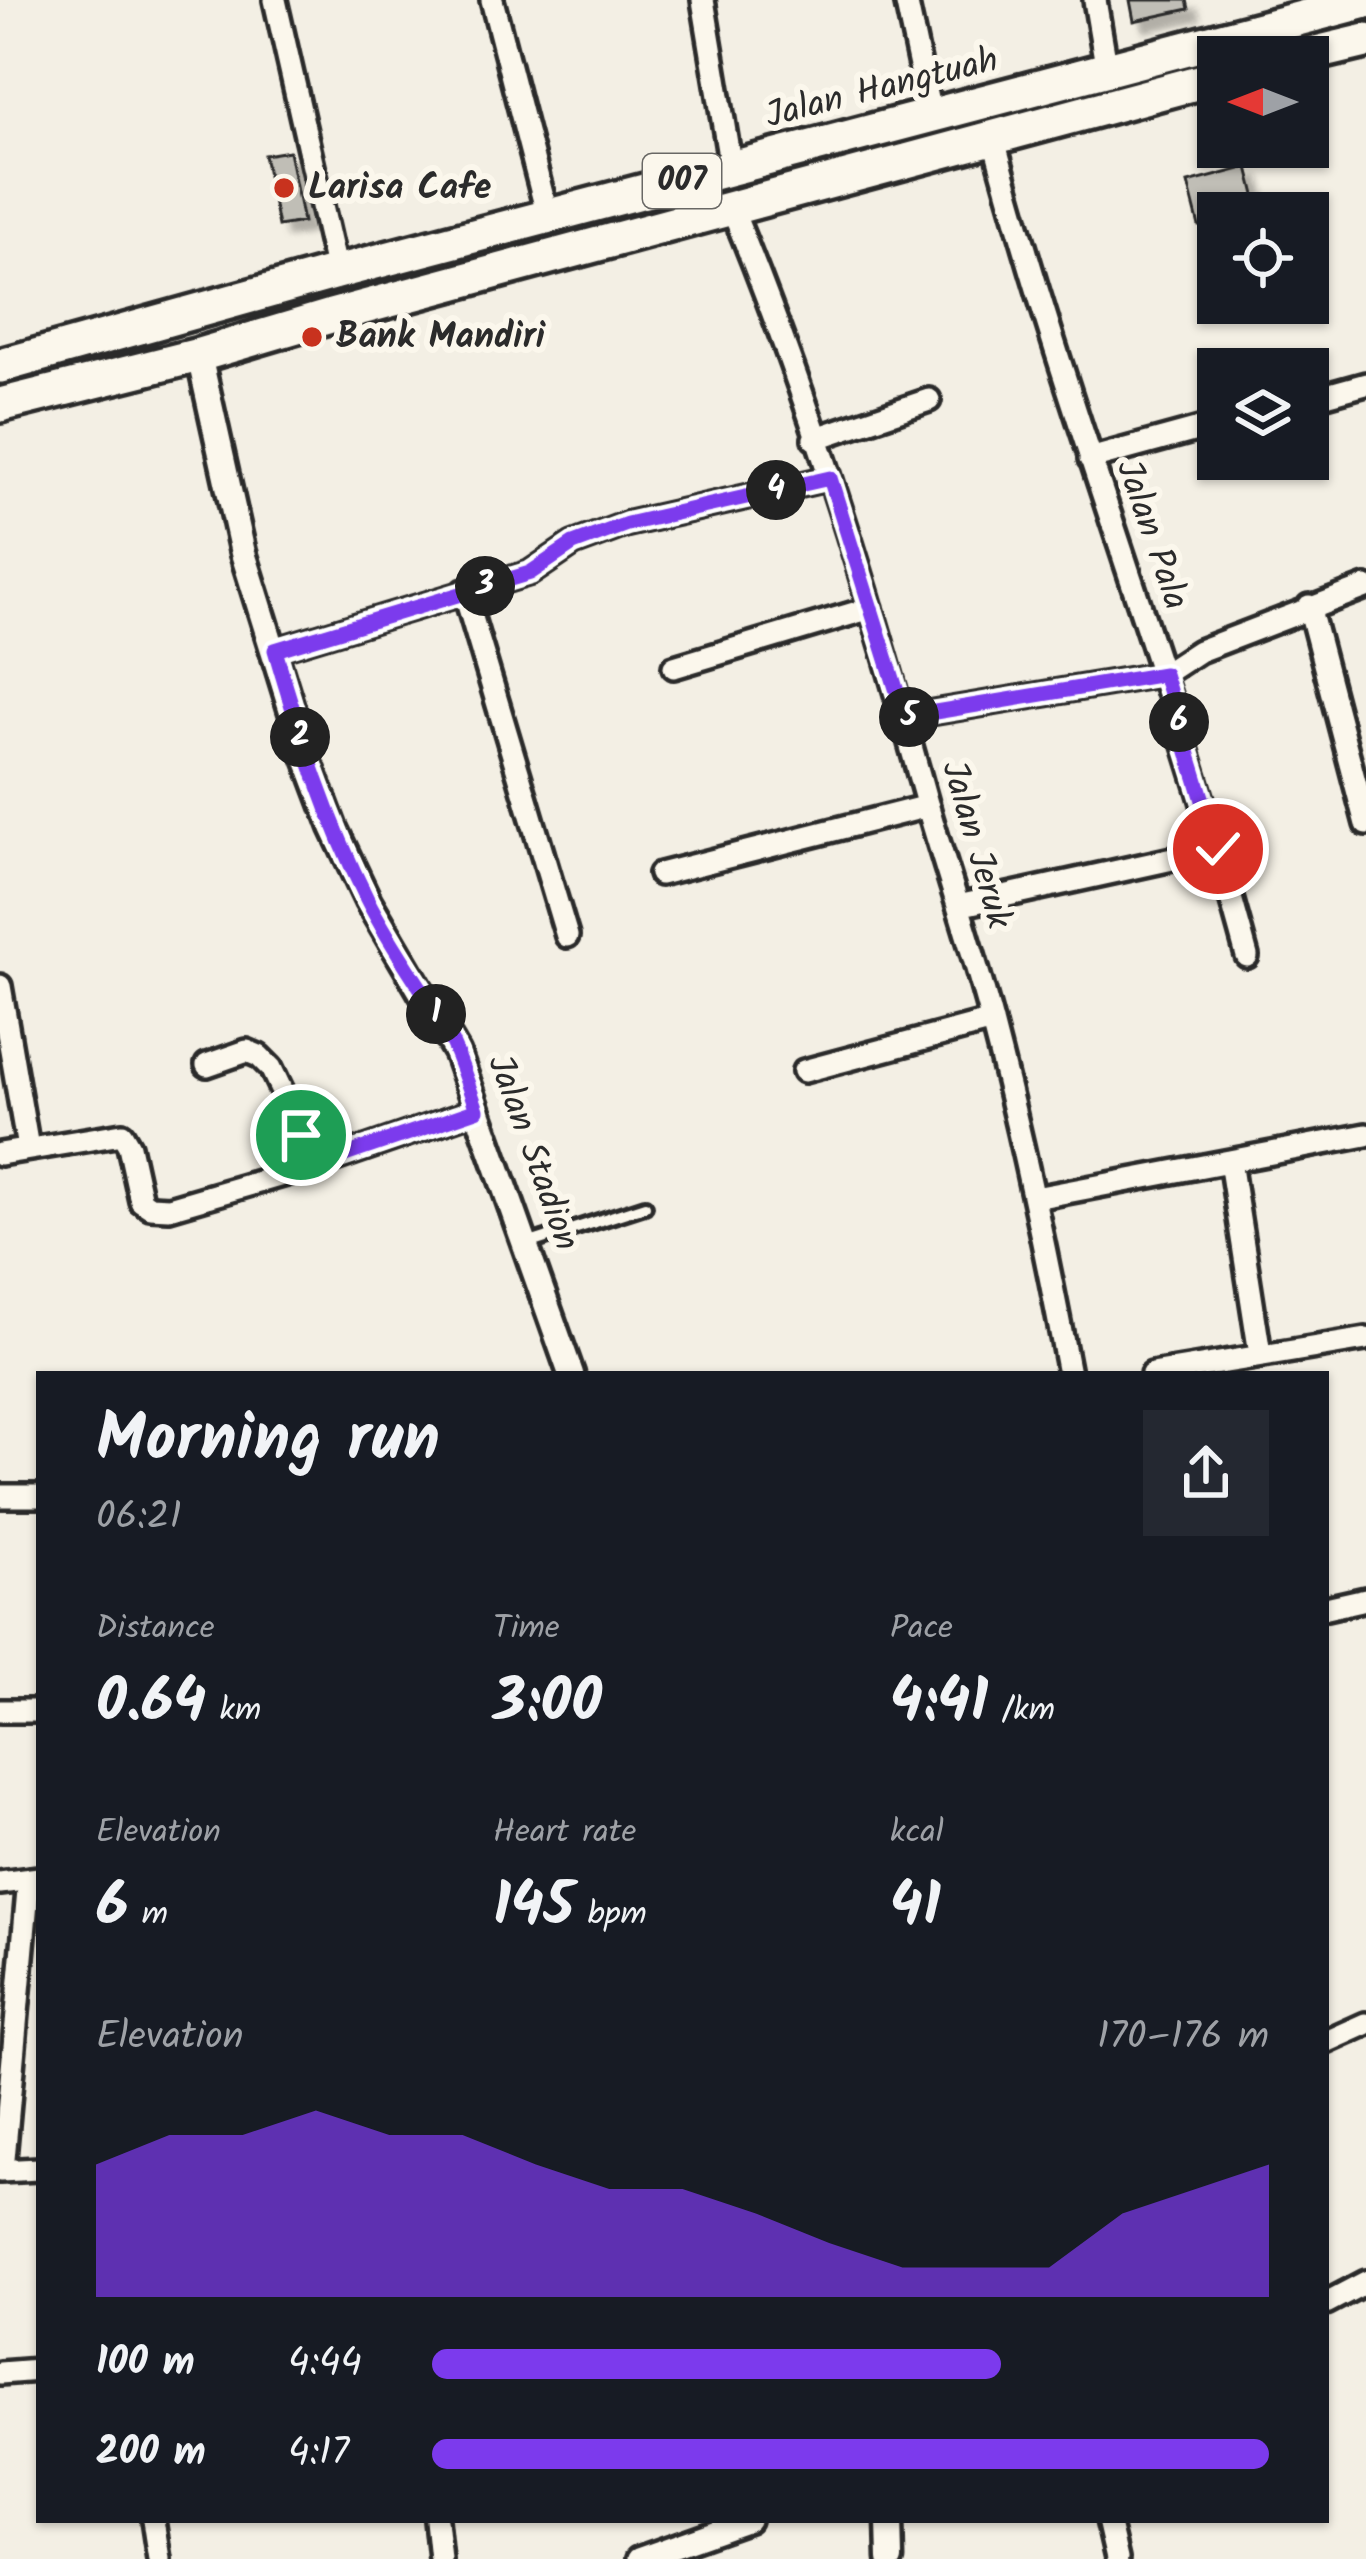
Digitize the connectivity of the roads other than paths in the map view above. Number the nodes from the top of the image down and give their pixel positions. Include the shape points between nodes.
1 (275, 0) edge
2 (492, 0) edge
3 (703, 0) edge
4 (906, 0) edge
5 (1095, 0) edge
6 (1366, 1) edge
7 (1366, 40) edge
8 (1329, 49) edge
9 (1107, 70) junction
10 (1197, 83) edge
11 (932, 118) junction
12 (993, 136) junction
13 (731, 168) junction
14 (732, 209) junction
15 (548, 217) junction
16 (338, 272) junction
17 (199, 355) junction
18 (0, 367) edge
19 (1366, 384) edge
20 (1329, 394) edge
21 (928, 400) dead end
22 (0, 405) edge
23 (1197, 430) edge
24 (814, 439) junction
25 (1090, 459) junction
26 (830, 478) junction
27 (1366, 587) edge
28 (464, 592) junction
29 (1309, 606) junction
30 (872, 608) junction
31 (275, 650) junction
32 (674, 667) dead end
33 (1164, 674) junction
34 (905, 717) junction
35 (928, 806) junction
36 (1366, 824) edge
37 (1218, 849) junction
38 (660, 874) dead end
39 (958, 906) junction
40 (567, 936) dead end
41 (1247, 956) dead end
42 (0, 986) edge
43 (992, 1021) junction
44 (207, 1065) dead end
45 (804, 1071) dead end
46 (477, 1110) junction
47 (1366, 1135) edge
48 (28, 1148) junction
49 (0, 1154) edge
50 (1230, 1161) junction
51 (316, 1165) junction
52 (1036, 1198) junction
53 (645, 1206) dead end
54 (527, 1244) junction
55 (1366, 1340) edge
56 (1260, 1354) junction
57 (570, 1371) edge
58 (1068, 1371) edge
59 (1168, 1371) edge
60 (0, 1496) edge
61 (36, 1496) edge
62 (1366, 1599) edge
63 (1329, 1607) edge
64 (0, 1711) edge
65 (36, 1711) edge
66 (34, 1879) edge
67 (0, 1883) edge
68 (1366, 2024) edge
69 (1329, 2041) edge
70 (36, 2169) edge
71 (2, 2170) edge
72 (1366, 2282) edge
73 (1329, 2300) edge
74 (36, 2370) edge
75 (0, 2373) edge
76 (153, 2523) edge
77 (436, 2523) edge
78 (740, 2523) edge
79 (889, 2523) edge
80 (1109, 2523) edge
81 (159, 2559) edge
82 (440, 2559) edge
83 (638, 2559) edge
84 (890, 2559) edge
85 (1117, 2559) edge

1 - 16 street
2 - 15 street
3 - 13 street
4 - 11 street
5 - 9 street
6 - 9 highway, Jalan Hangtuah / 007
7 - 8 highway
9 - 11 highway, Jalan Hangtuah / 007
10 - 12 highway, Jalan Hangtuah / 007
11 - 13 highway, Jalan Hangtuah / 007
12 - 14 highway, Jalan Hangtuah / 007
12 - 25 street, Jalan Pala
13 - 15 highway, Jalan Hangtuah / 007
14 - 17 highway, Jalan Hangtuah / 007
14 - 24 street, Jalan Jeruk
15 - 16 highway, Jalan Hangtuah / 007
16 - 18 highway, Jalan Hangtuah / 007
17 - 22 highway, Jalan Hangtuah / 007
17 - 31 street, Jalan Stadion via 242,553
19 - 20 street
21 - 24 street
23 - 25 street
24 - 26 street, Jalan Jeruk
25 - 33 street, Jalan Pala
26 - 28 street via 627,524 573,544 530,573
26 - 30 street, Jalan Jeruk
27 - 29 street
28 - 31 street
28 - 40 street
29 - 33 street via 1198,651
29 - 36 street
30 - 32 street
30 - 34 street, Jalan Jeruk
31 - 46 street, Jalan Stadion via 333,827 457,1053
33 - 34 street
33 - 37 street, Jalan Pala
34 - 35 street, Jalan Jeruk
35 - 38 street
35 - 39 street, Jalan Jeruk
37 - 39 street
37 - 41 street, Jalan Pala
39 - 43 street, Jalan Jeruk
42 - 48 street
43 - 45 street
43 - 52 street, Jalan Jeruk
44 - 51 street via 247,1052 266,1061
46 - 51 street
46 - 54 street, Jalan Stadion
47 - 50 street
48 - 49 street
48 - 51 street via 122,1135 141,1201 160,1209
50 - 52 street
50 - 56 street
52 - 58 street, Jalan Jeruk
53 - 54 lane
54 - 57 street, Jalan Stadion
55 - 56 street
56 - 59 street
60 - 61 street
62 - 63 street
64 - 65 street
66 - 67 street
66 - 71 street
68 - 69 street
70 - 71 street
72 - 73 street
74 - 75 street
76 - 81 street
77 - 82 street
78 - 83 street
79 - 84 street
80 - 85 street

